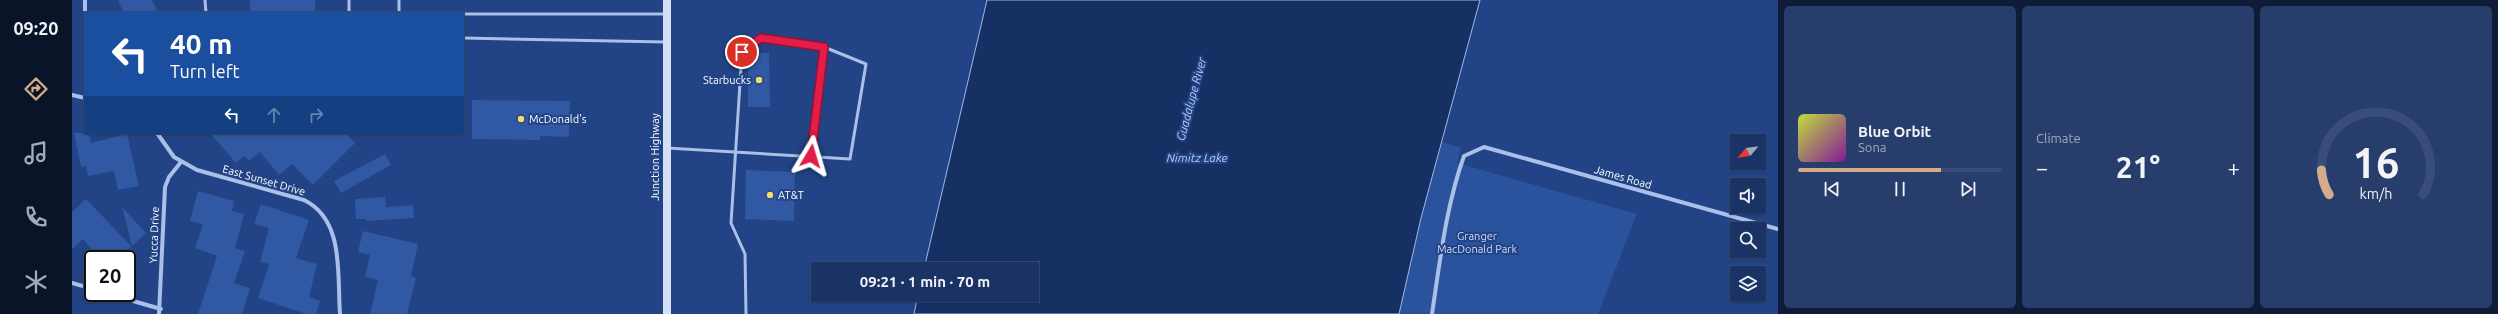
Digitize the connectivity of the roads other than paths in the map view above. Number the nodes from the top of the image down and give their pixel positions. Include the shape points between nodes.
1 (85, 0) edge
2 (205, 0) edge
3 (349, 0) edge
4 (399, 0) edge
5 (667, 0) edge
6 (85, 12) edge
7 (206, 12) edge
8 (349, 12) edge
9 (399, 12) edge
10 (464, 14) edge
11 (667, 14) junction
12 (464, 38) edge
13 (666, 42) junction
14 (824, 47) junction
15 (72, 95) edge
16 (84, 98) edge
17 (158, 134) edge
18 (666, 148) junction
19 (736, 151) junction
20 (811, 156) junction
21 (181, 162) junction
22 (1778, 230) edge
23 (72, 283) edge
24 (84, 286) edge
25 (132, 302) edge
26 (160, 312) edge
27 (340, 314) edge
28 (667, 314) edge
29 (746, 314) edge
30 (1432, 314) edge

1 - 6 street
2 - 7 lane
3 - 8 lane
4 - 9 lane
5 - 11 main road, Junction Highway
10 - 11 lane
11 - 13 main road, Junction Highway
12 - 13 lane
13 - 18 main road, Junction Highway
14 - 19 lane via 761,38 742,52
14 - 20 lane
14 - 20 lane via 866,64 850,159
15 - 16 street
17 - 21 street, East Sunset Drive via 174,157
18 - 19 lane
18 - 28 main road, Junction Highway
19 - 20 lane
19 - 29 lane via 731,223 745,254
21 - 26 street, Yucca Drive via 169,177 165,187
21 - 27 street, East Sunset Drive via 197,170 304,200 319,209 330,224 335,241
22 - 30 street, James Road via 1484,147 1464,156 1450,205
23 - 24 street
25 - 26 street

